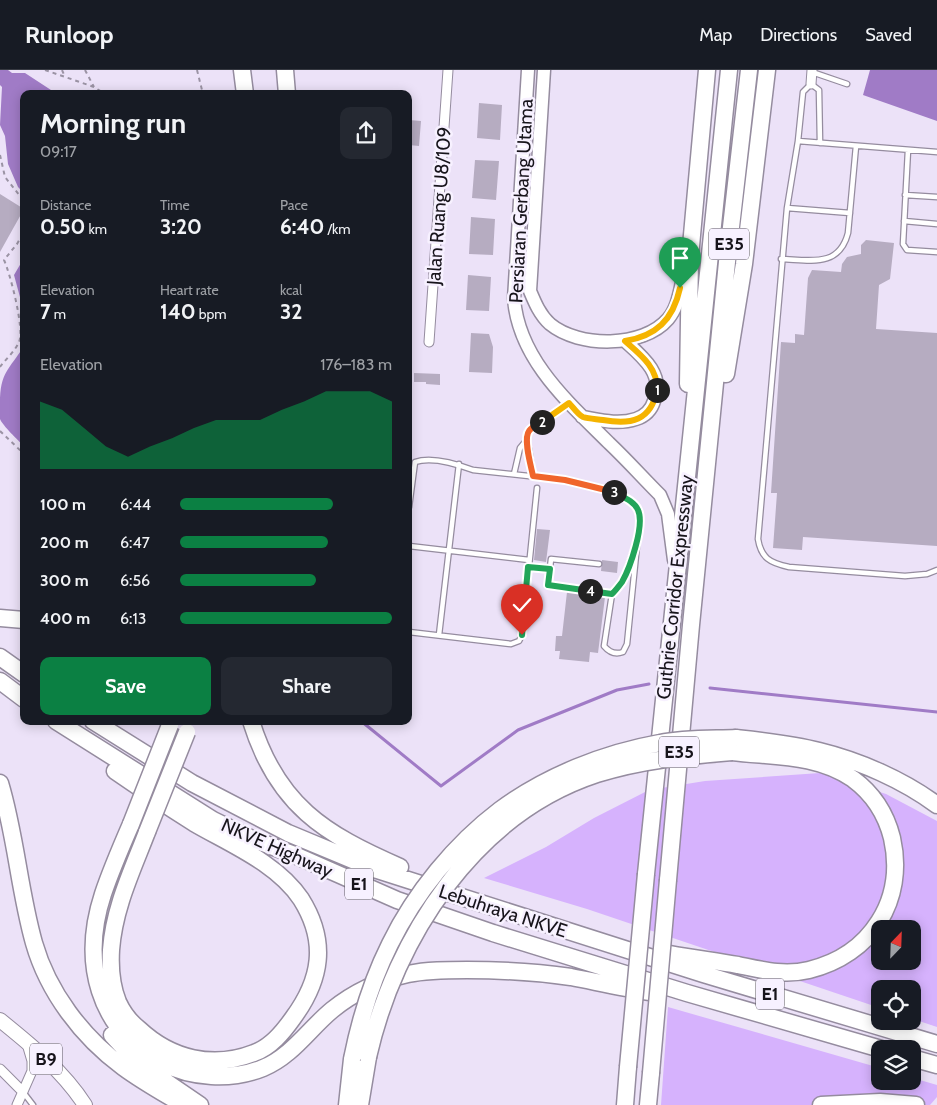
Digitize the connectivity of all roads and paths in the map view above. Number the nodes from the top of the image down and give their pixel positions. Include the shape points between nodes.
1 (45, 70) edge
2 (62, 70) edge
3 (85, 70) edge
4 (197, 70) edge
5 (242, 70) edge
6 (285, 70) edge
7 (448, 70) edge
8 (707, 70) edge
9 (729, 70) edge
10 (749, 70) edge
11 (767, 70) edge
12 (812, 71) edge
13 (545, 72) edge
14 (525, 73) edge
15 (65, 77) junction
16 (811, 84) junction
17 (847, 84) dead end
18 (94, 87) junction
19 (99, 90) edge
20 (202, 90) edge
21 (244, 90) edge
22 (287, 90) edge
23 (798, 141) junction
24 (820, 143) junction
25 (856, 146) junction
26 (908, 150) junction
27 (937, 152) edge
28 (0, 156) edge
29 (905, 195) junction
30 (20, 196) edge
31 (937, 197) edge
32 (787, 208) junction
33 (850, 213) junction
34 (904, 221) junction
35 (937, 224) edge
36 (20, 239) edge
37 (937, 252) edge
38 (690, 257) junction
39 (782, 259) junction
40 (20, 326) edge
41 (20, 341) edge
42 (625, 341) junction
43 (429, 342) dead end
44 (0, 367) edge
45 (569, 403) junction
46 (694, 407) junction
47 (582, 417) junction
48 (712, 418) junction
49 (0, 431) edge
50 (526, 442) junction
51 (20, 451) edge
52 (459, 464) junction
53 (514, 474) junction
54 (533, 476) junction
55 (412, 484) edge
56 (537, 488) dead end
57 (638, 538) junction
58 (412, 546) edge
59 (448, 550) junction
60 (529, 560) junction
61 (599, 564) dead end
62 (528, 567) junction
63 (550, 569) junction
64 (937, 570) edge
65 (676, 577) junction
66 (612, 594) junction
67 (0, 618) edge
68 (20, 620) edge
69 (412, 632) edge
70 (439, 635) junction
71 (0, 657) edge
72 (20, 671) edge
73 (0, 681) edge
74 (20, 696) edge
75 (59, 725) edge
76 (60, 725) edge
77 (99, 725) edge
78 (169, 725) edge
79 (252, 725) edge
80 (189, 726) edge
81 (734, 745) junction
82 (0, 784) edge
83 (159, 801) edge
84 (159, 801) edge
85 (159, 801) edge
86 (159, 801) edge
87 (937, 805) edge
88 (491, 907) junction
89 (609, 944) junction
90 (687, 993) junction
91 (103, 1003) junction
92 (0, 1020) edge
93 (26, 1041) junction
94 (935, 1043) edge
95 (871, 1046) edge
96 (921, 1061) edge
97 (937, 1065) edge
98 (0, 1070) edge
99 (22, 1092) junction
100 (16, 1105) edge
101 (33, 1105) edge
102 (85, 1105) edge
103 (184, 1105) edge
104 (200, 1105) edge
105 (347, 1105) edge
106 (360, 1105) edge
107 (625, 1105) edge
108 (648, 1105) edge
109 (821, 1105) edge
110 (916, 1105) edge

1 - 15 path
2 - 15 path
3 - 18 path
4 - 20 path
5 - 21 highway
6 - 22 highway
7 - 43 street, Jalan Ruang U8/109
8 - 38 highway
9 - 46 highway, Guthrie Corridor Expressway / E35
10 - 48 highway, Guthrie Corridor Expressway / E35
11 - 48 highway via 744,264 724,392
12 - 16 street
12 - 17 lane
13 - 42 main road, Persiaran Gerbang Utama via 530,292 537,309 558,328 595,340
14 - 45 main road, Persiaran Gerbang Utama via 515,308 523,338 537,363
15 - 18 path
16 - 23 lane via 803,92
16 - 24 lane via 819,90
18 - 19 path
23 - 24 lane
23 - 32 lane
24 - 25 lane
25 - 26 lane
25 - 33 lane
26 - 27 lane
26 - 29 lane
28 - 30 path via 5,177
29 - 31 lane
29 - 34 lane
32 - 33 lane
32 - 39 lane
33 - 39 lane via 846,241 836,255 814,260
34 - 35 lane
34 - 37 lane via 904,248
36 - 40 path via 4,260
38 - 42 main road, Persiaran Gerbang Utama via 668,319 642,337
38 - 46 highway via 687,374
39 - 64 lane via 758,539 760,549 766,559 788,567 905,576
41 - 44 path
42 - 47 main road via 653,369 658,388 651,409 644,416 622,422
45 - 47 main road, Persiaran Gerbang Utama
45 - 50 lane via 528,431
46 - 65 highway, Guthrie Corridor Expressway / E35
47 - 65 main road, Persiaran Gerbang Utama via 660,495 668,514
48 - 108 highway, Guthrie Corridor Expressway / E35, bridge
49 - 51 path
50 - 53 lane via 520,448
50 - 54 lane
52 - 53 lane via 473,470
52 - 55 lane via 423,459 415,462
52 - 59 lane
53 - 54 lane
54 - 57 lane via 613,492 630,501 640,516
56 - 60 lane
57 - 66 lane via 623,581
57 - 66 lane via 627,644 618,654 604,646
58 - 59 lane
59 - 60 lane
59 - 70 lane
60 - 62 lane
61 - 63 lane via 551,559
62 - 63 lane
62 - 70 lane via 522,635 518,641 511,644
63 - 66 lane via 548,585
65 - 107 highway, Guthrie Corridor Expressway / E35, bridge
67 - 68 highway
69 - 70 lane
71 - 72 highway
73 - 74 highway
75 - 83 highway, bridge via 110,768
76 - 90 highway, NKVE Highway / E1 via 185,803 250,838 424,910
77 - 88 highway, Lebuhraya NKVE / E1 via 192,783 288,834 377,870
78 - 91 highway, bridge via 102,895 96,919 94,971
79 - 88 highway via 272,773 300,809 320,825 374,856
80 - 86 highway, bridge
81 - 87 highway via 819,751 881,772
81 - 89 highway via 823,764 853,779 871,796 888,827 895,855 892,893 882,919 870,936 845,956 808,970 789,973
81 - 105 highway, bridge via 661,742 584,764 500,810 470,837 439,869 390,944 360,1024
81 - 106 highway, bridge via 597,774 553,794 510,822 488,841 453,877 406,950 375,1028
82 - 103 highway via 10,818 34,944 57,995 84,1031 106,1053 136,1077
84 - 85 highway, bridge via 263,863 286,882 300,899 314,929 318,964 313,986 289,1024 264,1048 221,1060 177,1055 148,1038 130,1022 118,1002 111,960 114,925 119,903
88 - 89 highway, Lebuhraya NKVE / E1
89 - 94 highway, Lebuhraya NKVE / E1
90 - 91 highway via 647,992 516,970 410,973 379,982 348,998 272,1064 251,1072 224,1076 180,1071 152,1057 120,1029
90 - 95 highway, E1
91 - 104 highway via 103,1019 108,1029 129,1055
92 - 93 main road, B9
93 - 99 street via 32,1071
93 - 102 main road, B9 via 76,1091
96 - 97 highway
98 - 99 street
99 - 100 street
99 - 101 lane
109 - 110 highway via 880,1102

